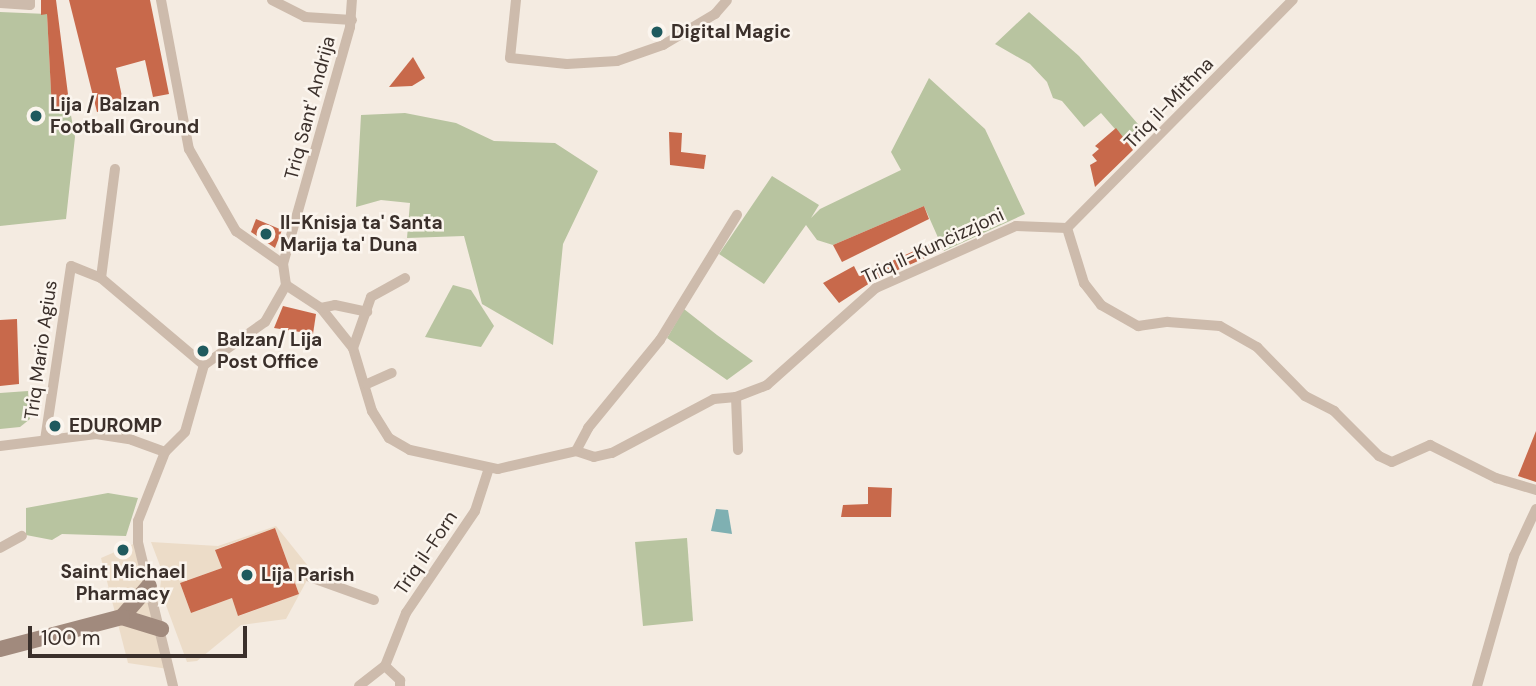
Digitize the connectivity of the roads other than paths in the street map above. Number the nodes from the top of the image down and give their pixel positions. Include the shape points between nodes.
1 (30, 0) edge
2 (160, 0) edge
3 (272, 0) edge
4 (352, 0) edge
5 (516, 0) edge
6 (727, 0) edge
7 (1293, 0) edge
8 (0, 3) edge
9 (352, 20) junction
10 (115, 169) dead end
11 (737, 215) dead end
12 (1067, 228) junction
13 (283, 264) junction
14 (101, 278) junction
15 (405, 278) dead end
16 (286, 285) junction
17 (321, 308) junction
18 (367, 313) junction
19 (353, 348) junction
20 (204, 365) junction
21 (392, 373) dead end
22 (367, 384) junction
23 (736, 397) junction
24 (45, 440) junction
25 (0, 446) edge
26 (738, 450) dead end
27 (576, 451) junction
28 (166, 452) junction
29 (489, 468) junction
30 (1536, 490) edge
31 (1536, 509) edge
32 (22, 536) dead end
33 (0, 548) edge
34 (310, 577) dead end
35 (149, 586) junction
36 (374, 600) dead end
37 (122, 617) junction
38 (161, 629) junction
39 (0, 649) edge
40 (385, 666) junction
41 (173, 686) edge
42 (359, 686) edge
43 (400, 686) edge
44 (1477, 686) edge

1 - 8 street via 30,5
2 - 13 street via 189,149 236,231
3 - 9 street via 305,17
4 - 9 street, Triq Sant' Andrija
5 - 6 street via 510,58 567,64 617,61 663,45 715,14
7 - 12 street, Triq il-Mitħna
9 - 13 street, Triq Sant' Andrija
10 - 14 street
11 - 27 street via 660,340 588,428
12 - 23 street, Triq il-Kunċizzjoni via 1016,226 876,288 767,385
12 - 30 street via 1084,283 1101,305 1138,326 1168,322 1220,326 1257,347 1305,396 1334,411 1378,457 1392,462 1430,445 1496,478
13 - 16 street
14 - 20 street
14 - 24 street, Triq Mario Agius via 71,266
15 - 18 street via 371,297
16 - 17 street
16 - 20 street via 265,323
17 - 18 street via 335,305
17 - 19 street
18 - 19 street
19 - 22 street
20 - 28 street via 185,432
21 - 22 street
22 - 29 street via 372,411 389,438 410,450
23 - 26 street
23 - 27 street, Triq il-Kunċizzjoni via 714,399 611,453 594,457
24 - 25 street
24 - 28 street via 96,434
27 - 29 street, Triq il-Kunċizzjoni
28 - 35 street via 138,520
29 - 40 street, Triq il-Forn via 475,511 406,613
31 - 44 street via 1514,556
32 - 33 street
34 - 36 street
35 - 37 street
35 - 38 street
37 - 38 street
37 - 39 street
38 - 41 street
40 - 42 street
40 - 43 street via 400,680

